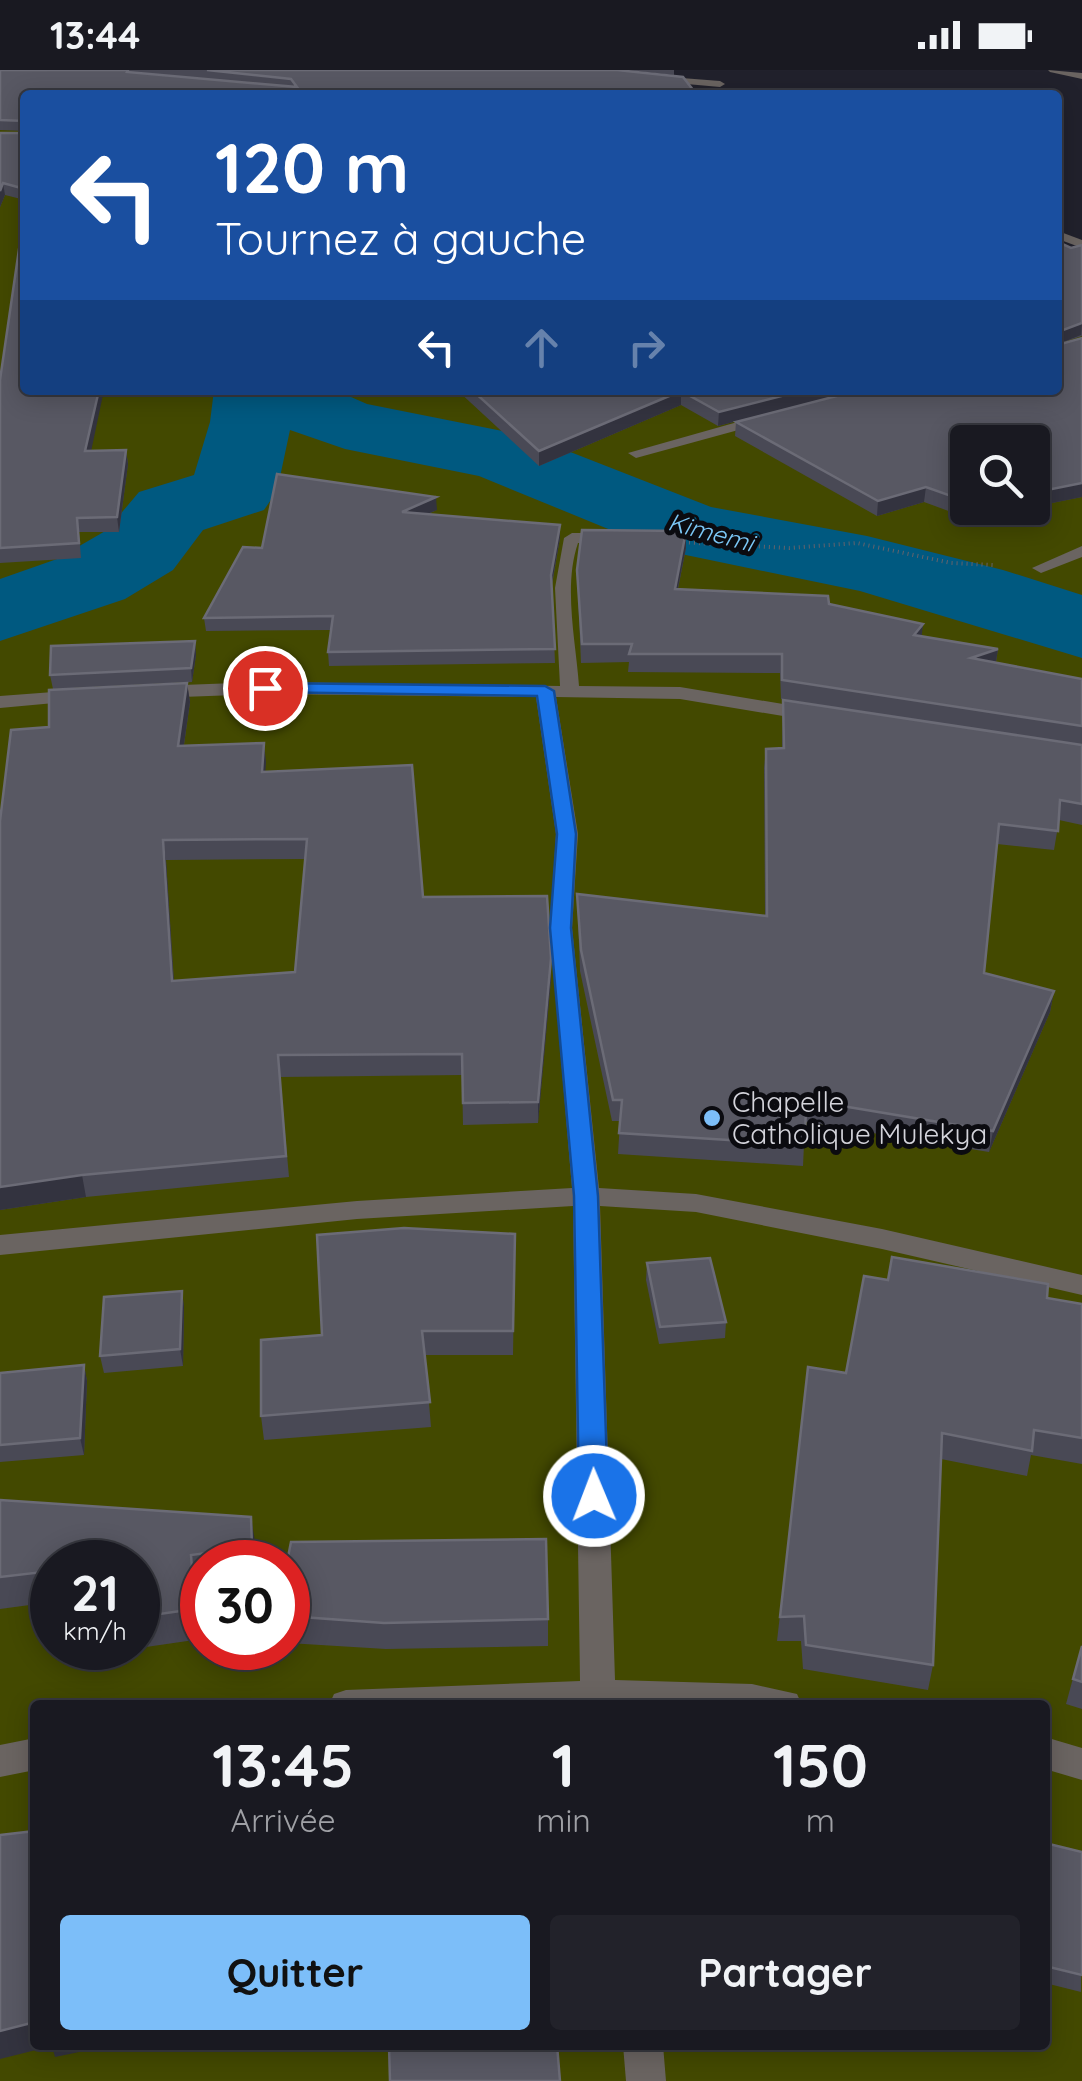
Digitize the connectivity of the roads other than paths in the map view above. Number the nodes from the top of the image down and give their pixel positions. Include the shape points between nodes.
1 (709, 70) edge
2 (1053, 70) edge
3 (1082, 76) edge
4 (641, 78) edge
5 (720, 84) junction
6 (729, 90) edge
7 (781, 415) edge
8 (636, 453) dead end
9 (643, 540) edge
10 (1082, 551) edge
11 (1040, 568) road end
12 (558, 691) junction
13 (138, 693) edge
14 (102, 694) edge
15 (0, 702) edge
16 (833, 718) edge
17 (586, 1196) junction
18 (0, 1245) edge
19 (1082, 1286) edge
20 (597, 1700) edge
21 (758, 1700) edge
22 (1050, 1754) edge
23 (30, 1755) edge
24 (0, 1761) edge
25 (1082, 1764) edge
26 (643, 2050) edge
27 (646, 2081) edge

1 - 5 street
2 - 3 street
4 - 5 street
5 - 6 street
7 - 8 street
9 - 12 street via 572,538 565,548
10 - 11 street
12 - 13 street
12 - 16 street via 680,693
12 - 17 street via 567,834 561,928
14 - 15 street
17 - 18 street via 357,1210
17 - 19 street via 696,1204
17 - 20 street
20 - 21 street
22 - 25 street
23 - 24 street
26 - 27 street

